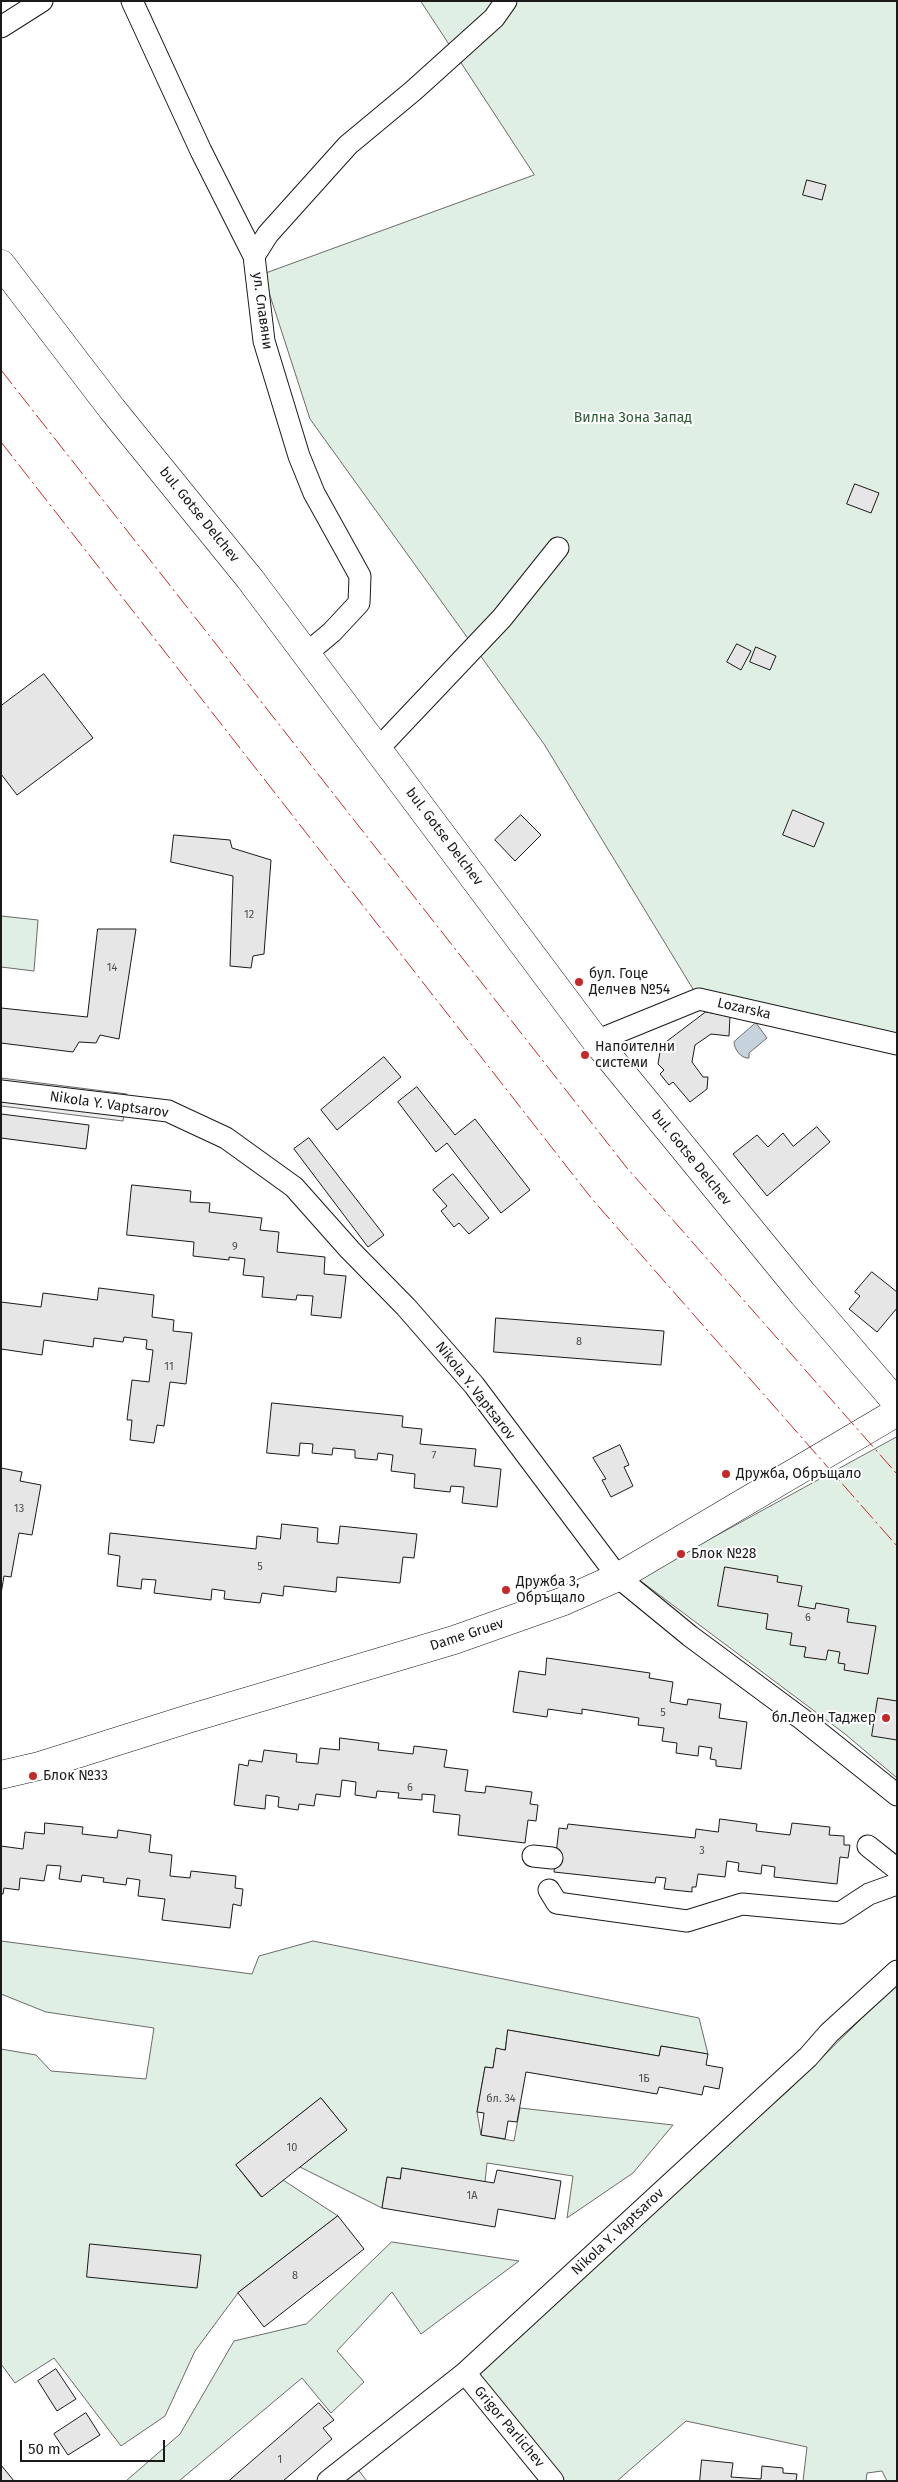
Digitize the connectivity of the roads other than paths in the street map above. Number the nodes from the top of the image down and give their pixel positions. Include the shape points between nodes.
1 (42, 1) edge
2 (132, 1) edge
3 (506, 1) edge
4 (1, 27) edge
5 (254, 256) junction
6 (1, 264) edge
7 (558, 548) dead end
8 (307, 653) junction
9 (377, 750) junction
10 (596, 1041) junction
11 (897, 1044) edge
12 (1, 1091) edge
13 (897, 1403) edge
14 (897, 1412) edge
15 (618, 1577) junction
16 (1, 1775) edge
17 (897, 1795) edge
18 (868, 1846) dead end
19 (897, 1869) edge
20 (897, 1884) edge
21 (549, 1890) dead end
22 (897, 1971) edge
23 (465, 2373) junction
24 (328, 2481) edge
25 (553, 2481) edge

1 - 4 street
2 - 5 street
3 - 5 street, ул. Славяни via 486,25 348,145 268,234
5 - 8 street, ул. Славяни via 264,342 299,456 314,493 360,576 359,603
6 - 8 main road, bul. Gotse Delchev
7 - 9 street via 502,618
8 - 9 main road, bul. Gotse Delchev
9 - 10 main road, bul. Gotse Delchev
10 - 11 street, Lozarska via 700,999
10 - 13 main road, bul. Gotse Delchev via 796,1287
12 - 15 street, Nikola Y. Vaptsarov via 168,1111 226,1138 294,1187 474,1385
14 - 15 main road, Dame Gruev
15 - 16 main road, Dame Gruev via 564,1601 454,1640
15 - 17 street, Nikola Y. Vaptsarov
18 - 19 street
20 - 21 street via 869,1894 840,1913 742,1904 687,1921 558,1903
22 - 23 street, Nikola Y. Vaptsarov
23 - 24 street, Nikola Y. Vaptsarov
23 - 25 street, Grigor Parlichev

